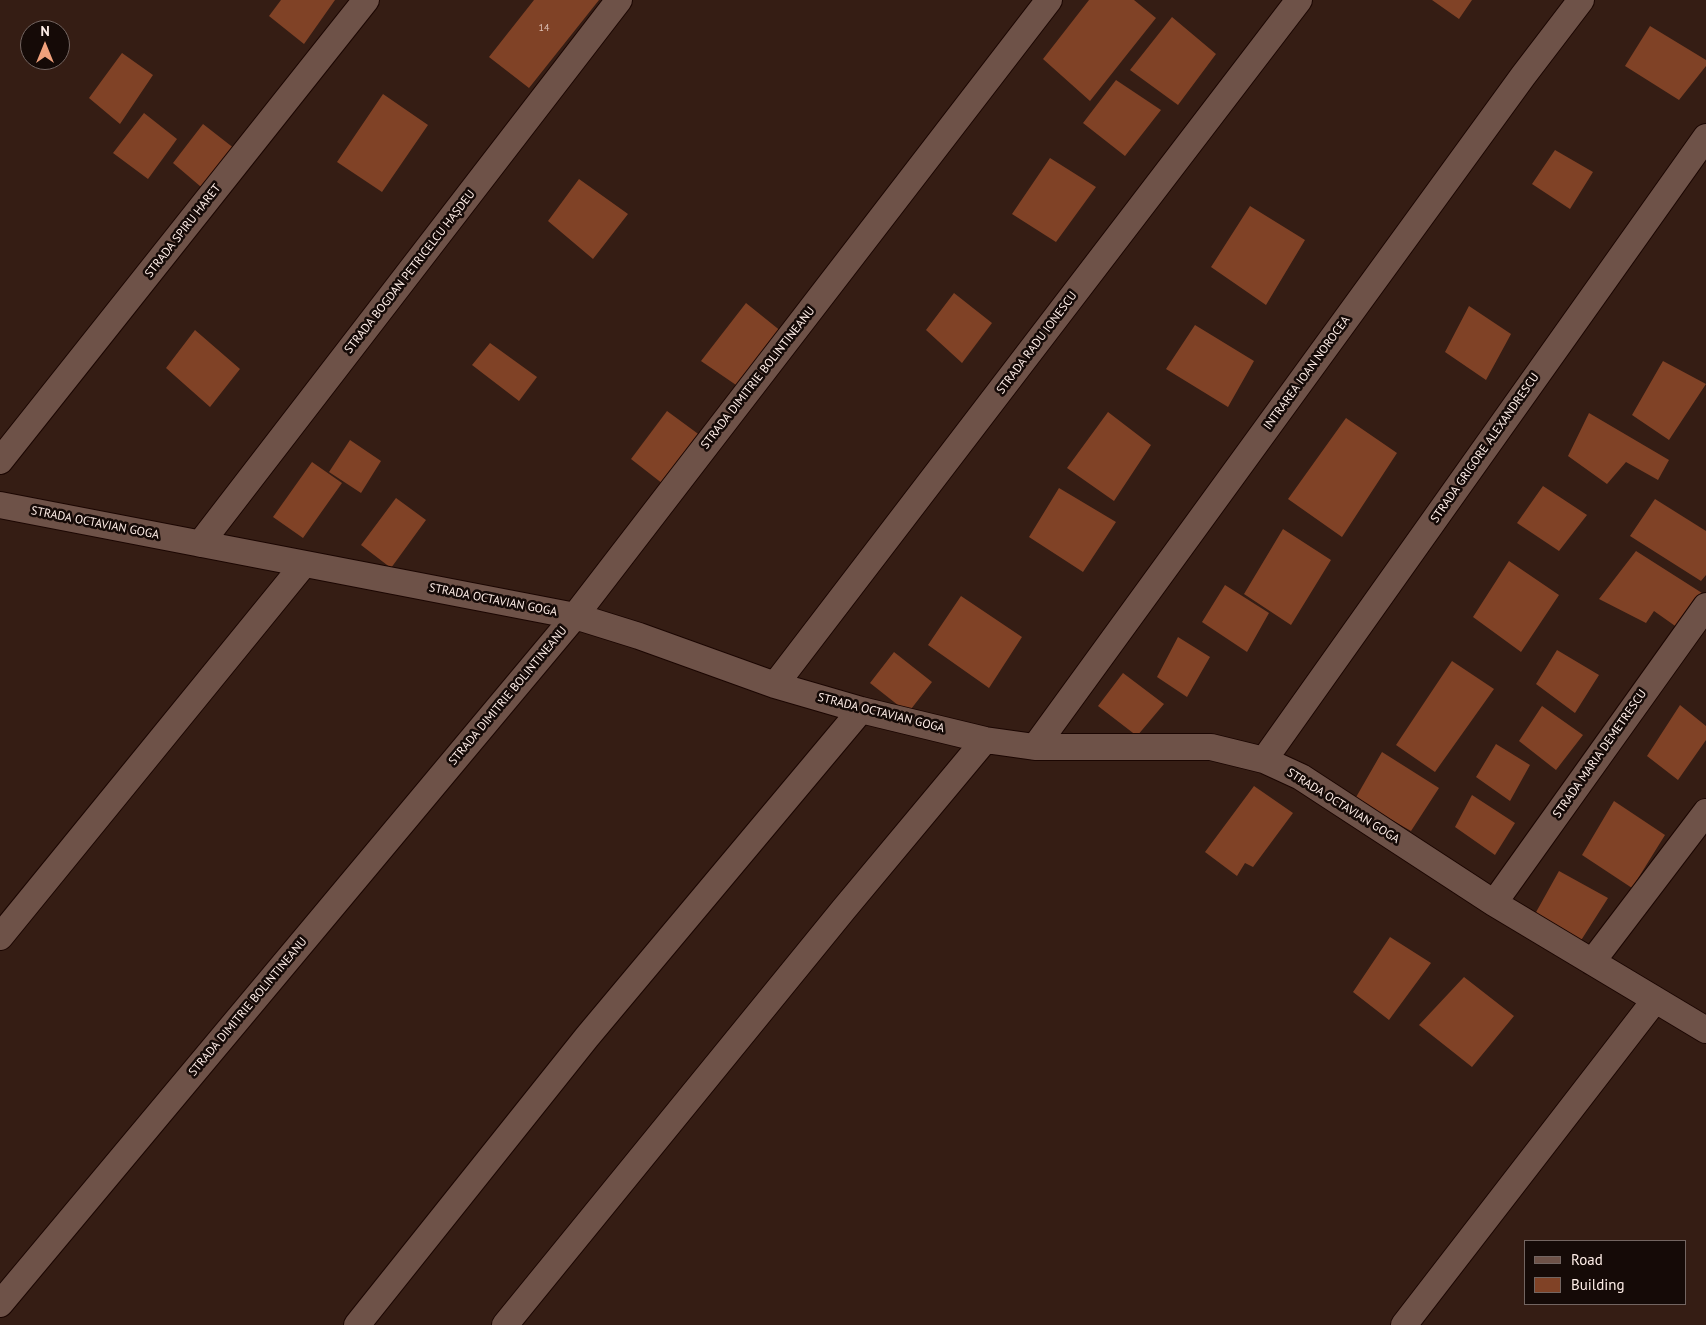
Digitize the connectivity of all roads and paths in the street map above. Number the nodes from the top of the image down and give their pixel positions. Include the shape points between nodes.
1 (366, 0) edge
2 (619, 0) edge
3 (1049, 0) edge
4 (1299, 0) edge
5 (1581, 0) edge
6 (1706, 137) edge
7 (0, 462) edge
8 (0, 505) edge
9 (200, 544) junction
10 (304, 564) junction
11 (1706, 606) edge
12 (575, 616) junction
13 (775, 685) junction
14 (860, 710) junction
15 (985, 740) junction
16 (1035, 747) junction
17 (1264, 760) junction
18 (1706, 812) edge
19 (1494, 903) junction
20 (0, 937) edge
21 (1592, 962) junction
22 (1655, 1000) junction
23 (1706, 1030) edge
24 (0, 1304) edge
25 (357, 1325) edge
26 (504, 1325) edge
27 (1404, 1325) edge

1 - 7 street, STRADA SPIRU HARET
2 - 9 street, STRADA BOGDAN PETRICELCU HAȘDEU
3 - 12 street, STRADA DIMITRIE BOLINTINEANU
4 - 13 street, STRADA RADU IONESCU
5 - 16 street, INTRAREA IOAN NOROCEA
6 - 17 street, STRADA GRIGORE ALEXANDRESCU
8 - 9 street, STRADA OCTAVIAN GOGA
9 - 10 street, STRADA OCTAVIAN GOGA
10 - 12 street, STRADA OCTAVIAN GOGA
10 - 20 street
11 - 19 street, STRADA MARIA DEMETRESCU
12 - 13 street, STRADA OCTAVIAN GOGA
12 - 24 street, STRADA DIMITRIE BOLINTINEANU
13 - 14 street, STRADA OCTAVIAN GOGA
14 - 15 street, STRADA OCTAVIAN GOGA
14 - 25 street via 587,1037
15 - 16 street, STRADA OCTAVIAN GOGA
15 - 26 street
16 - 17 street, STRADA OCTAVIAN GOGA via 1211,747
17 - 19 street, STRADA OCTAVIAN GOGA via 1301,777
18 - 21 street
19 - 21 street, STRADA OCTAVIAN GOGA
21 - 22 street, STRADA OCTAVIAN GOGA
22 - 23 street, STRADA OCTAVIAN GOGA
22 - 27 street

